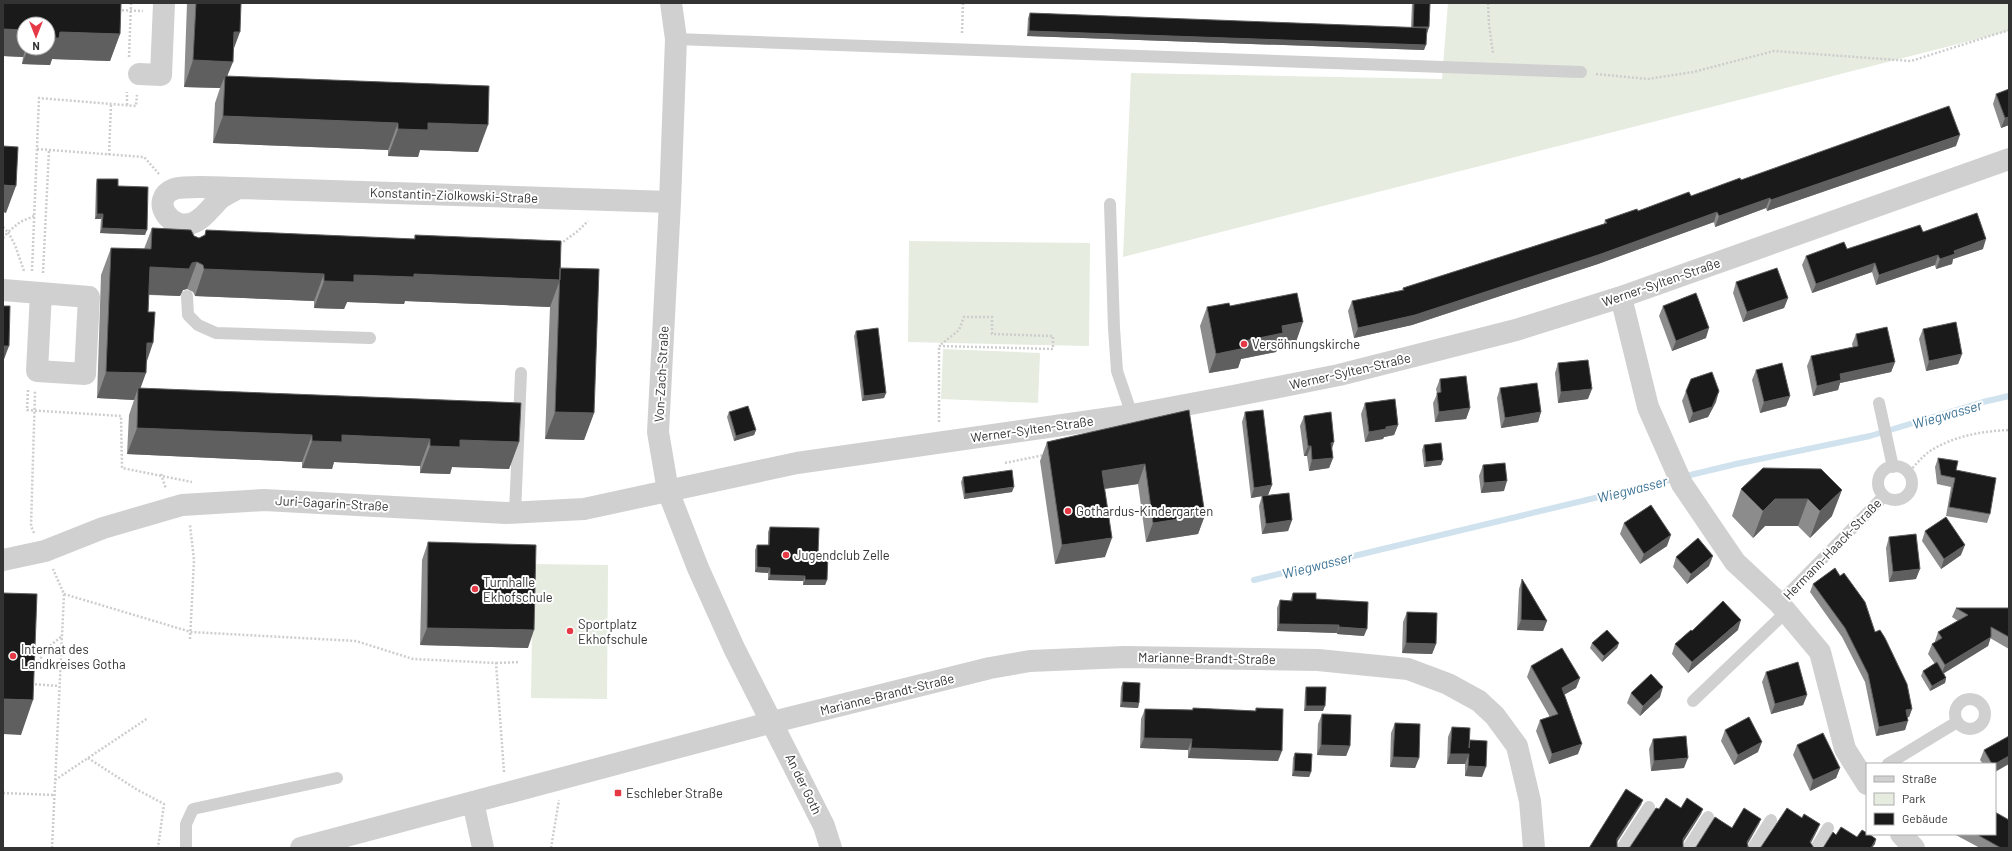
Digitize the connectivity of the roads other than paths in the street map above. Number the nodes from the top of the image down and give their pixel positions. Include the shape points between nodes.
1 (671, 3) edge
2 (163, 7) edge
3 (676, 39) junction
4 (1581, 72) road end
5 (138, 74) dead end
6 (2009, 159) edge
7 (238, 188) junction
8 (670, 202) junction
9 (1110, 204) dead end
10 (38, 287) junction
11 (3, 290) edge
12 (187, 296) edge
13 (1621, 297) junction
14 (370, 338) dead end
15 (521, 373) dead end
16 (1879, 403) dead end
17 (1132, 415) junction
18 (1893, 466) junction
19 (668, 491) junction
20 (1884, 496) junction
21 (515, 513) junction
22 (3, 560) edge
23 (1782, 607) junction
24 (1693, 701) dead end
25 (773, 722) junction
26 (1957, 722) dead end
27 (1890, 763) edge
28 (337, 778) dead end
29 (1866, 780) edge
30 (473, 802) junction
31 (1649, 807) dead end
32 (1708, 817) dead end
33 (1771, 820) dead end
34 (1828, 828) dead end
35 (1902, 835) edge
36 (186, 848) edge
37 (301, 848) edge
38 (483, 848) edge
39 (831, 848) edge
40 (1534, 848) edge
41 (1622, 848) edge
42 (1688, 848) edge
43 (1753, 848) edge
44 (1816, 848) edge
45 (1914, 848) edge

1 - 3 street, Von-Zach-Straße
2 - 5 street via 161,74
3 - 4 lane
3 - 8 street, Von-Zach-Straße
6 - 13 street, Werner-Sylten-Straße
7 - 7 street, Konstantin-Ziolkowski-Straße via 223,197 191,231 185,224 169,219 164,213 162,204 165,195 174,189
7 - 8 street, Konstantin-Ziolkowski-Straße
8 - 19 street, Von-Zach-Straße via 658,432
9 - 17 lane via 1117,371
10 - 10 street via 89,297 85,374 36,378
10 - 11 street
12 - 14 lane via 188,315 198,326 216,333
13 - 17 street, Werner-Sylten-Straße via 1516,330 1339,375
13 - 23 street, Hermann-Haack-Straße via 1648,406 1682,484 1735,562
15 - 21 lane
16 - 18 lane
17 - 19 street, Werner-Sylten-Straße via 797,462
18 - 20 lane, Hermann-Haack-Straße via 1880,476 1879,486
18 - 20 lane, Hermann-Haack-Straße via 1908,472 1912,482 1909,493 1894,500
19 - 21 street, Juri-Gagarin-Straße via 584,509
19 - 25 street, Von-Zach-Straße via 698,568 734,648
20 - 23 lane, Hermann-Haack-Straße
21 - 22 street, Juri-Gagarin-Straße via 264,500 188,505 103,528 45,551
23 - 24 lane, Hermann-Haack-Straße
23 - 29 street, Hermann-Haack-Straße via 1820,652 1845,749
25 - 30 street
25 - 39 street, An der Goth via 824,826
25 - 40 street, Marianne-Brandt-Straße via 990,668 1030,661 1124,657 1318,660 1408,669 1448,684 1478,701 1495,716 1518,746 1530,801
26 - 27 lane
28 - 36 lane via 193,809 186,824
30 - 37 street
30 - 38 street
31 - 41 lane
32 - 42 lane
33 - 43 lane
34 - 44 lane
35 - 45 street

